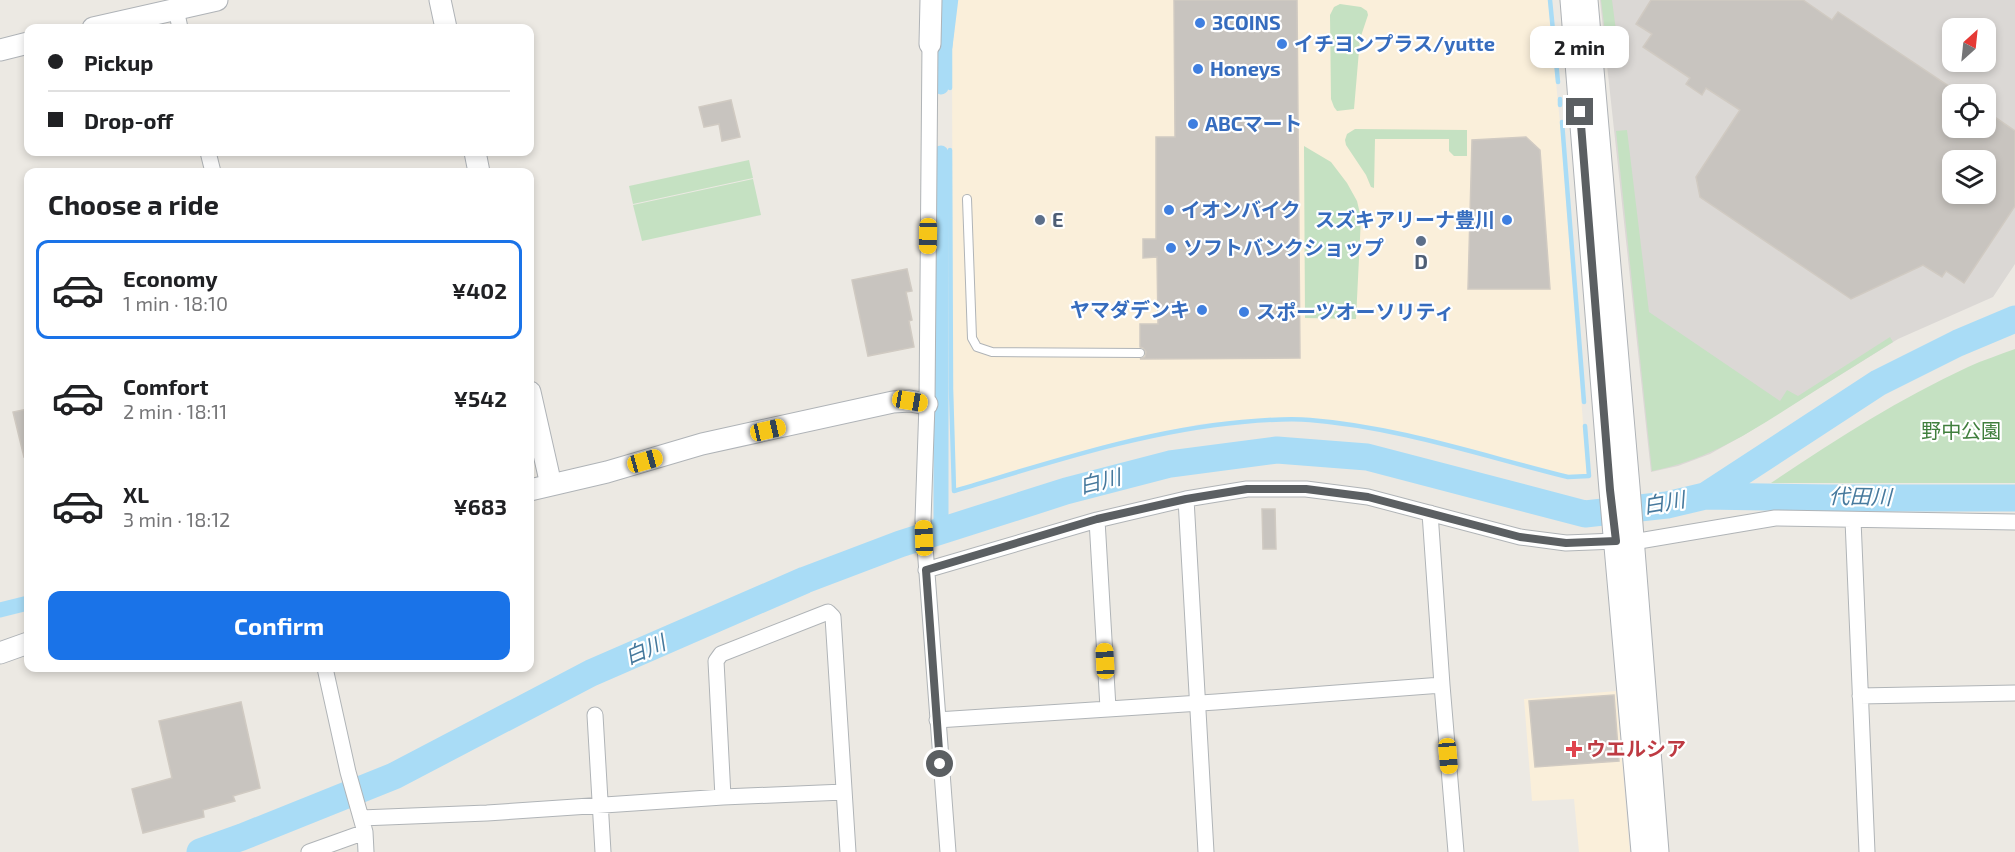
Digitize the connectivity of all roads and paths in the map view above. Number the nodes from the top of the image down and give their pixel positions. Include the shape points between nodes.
1 (217, 0) edge
2 (440, 0) edge
3 (931, 0) edge
4 (1571, 0) edge
5 (1587, 0) edge
6 (178, 19) edge
7 (131, 24) edge
8 (445, 24) edge
9 (24, 44) edge
10 (930, 44) joint
11 (0, 50) edge
12 (1567, 113) dead end
13 (967, 199) dead end
14 (1595, 295) junction
15 (1140, 353) dead end
16 (927, 404) junction
17 (534, 410) edge
18 (549, 479) junction
19 (534, 488) edge
20 (1619, 489) junction
21 (1186, 499) junction
22 (1430, 513) junction
23 (1097, 519) junction
24 (1853, 520) junction
25 (2015, 522) edge
26 (1624, 535) junction
27 (925, 563) junction
28 (24, 644) edge
29 (0, 653) edge
30 (326, 672) edge
31 (1442, 685) junction
32 (2015, 693) edge
33 (1860, 696) junction
34 (1197, 703) junction
35 (1108, 708) junction
36 (595, 715) dead end
37 (937, 720) junction
38 (844, 792) junction
39 (723, 798) junction
40 (601, 806) junction
41 (363, 825) junction
42 (309, 852) edge
43 (366, 852) edge
44 (603, 852) edge
45 (848, 852) edge
46 (948, 852) edge
47 (1206, 852) edge
48 (1456, 852) edge
49 (1642, 852) edge
50 (1658, 852) edge
51 (1867, 852) edge

1 - 6 street
2 - 8 street
3 - 10 street
4 - 14 street
5 - 20 street
6 - 7 street
9 - 11 street
10 - 16 street
12 - 14 street via 1577,222
13 - 15 lane via 972,338 977,347 992,352
14 - 20 street
16 - 18 street via 892,402 702,444 607,472
16 - 27 street
17 - 18 street
18 - 19 street
20 - 26 street
21 - 22 street via 1247,489 1306,489 1368,497
21 - 23 street
21 - 34 street
22 - 26 street via 1566,543
22 - 31 street
23 - 27 street
23 - 35 street
24 - 25 street
24 - 26 street via 1775,518
24 - 33 street
26 - 49 street
26 - 50 street
27 - 37 street
28 - 29 street
30 - 41 street
31 - 34 street
31 - 48 street
32 - 33 street
33 - 51 street
34 - 35 street
34 - 47 street
35 - 37 street
36 - 40 street
37 - 46 street
38 - 39 street
38 - 39 street via 833,617 828,612 721,654 716,661
38 - 45 street
39 - 40 street
40 - 41 street
40 - 44 street
41 - 42 street
41 - 43 street

